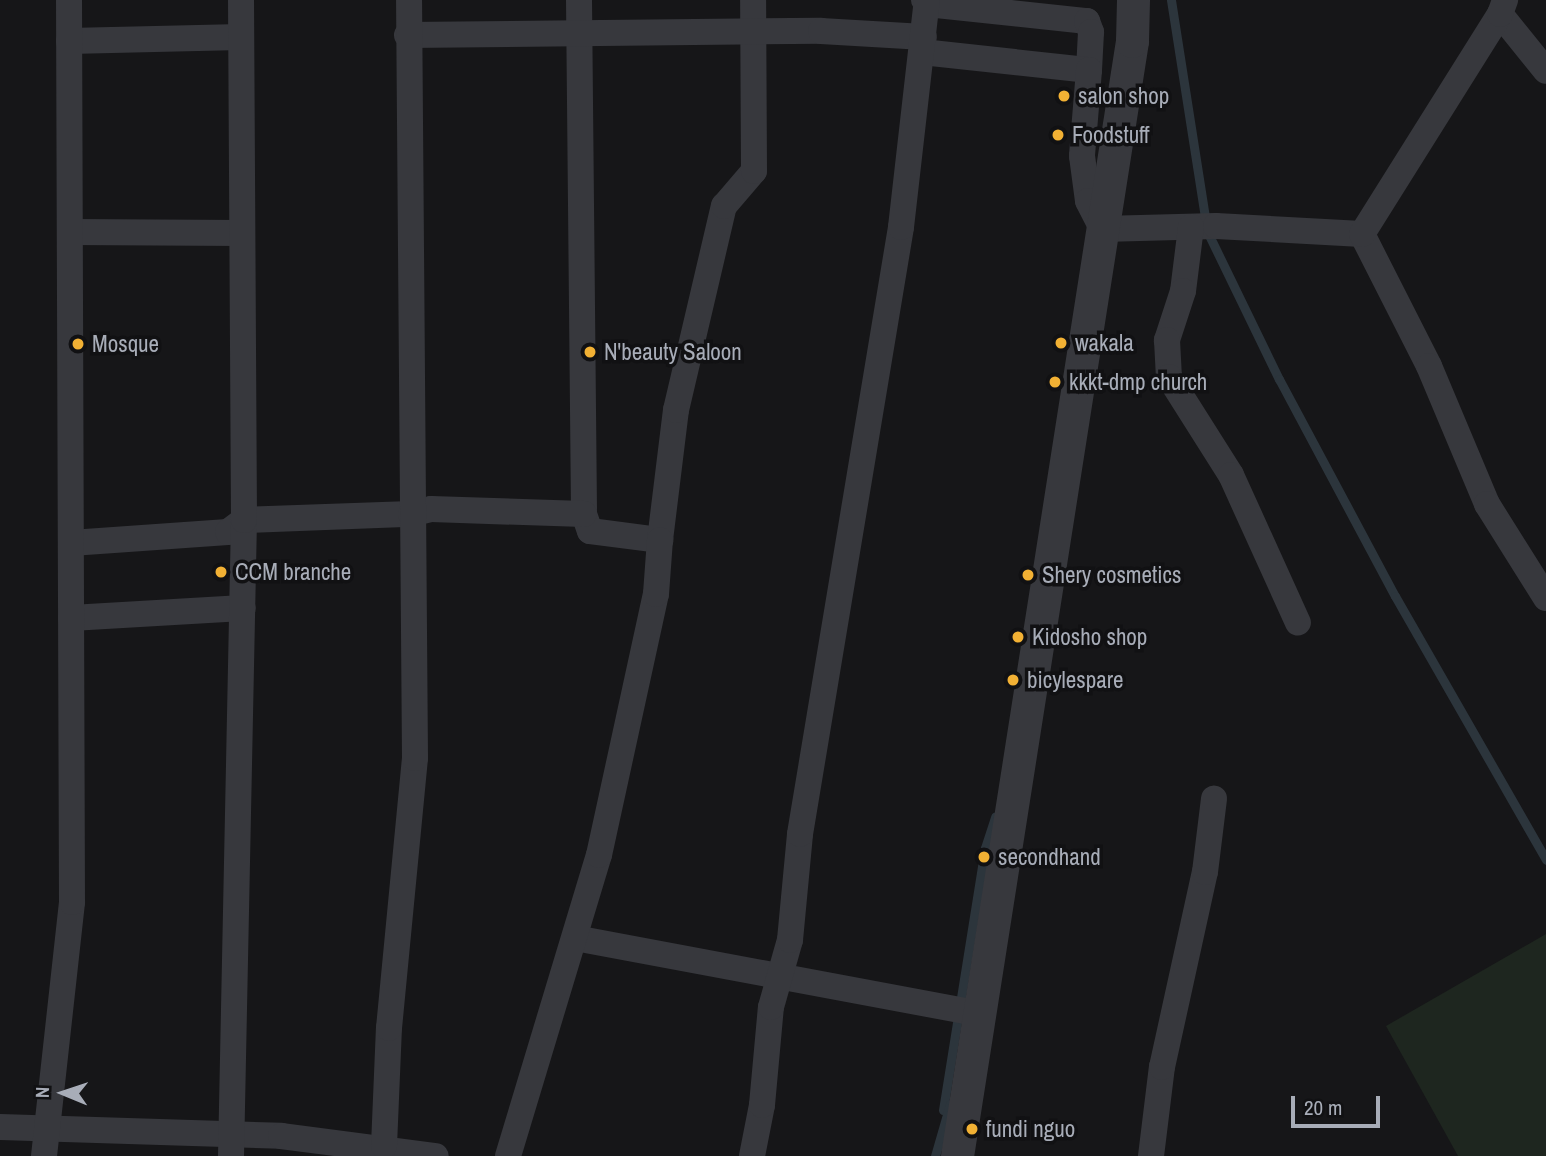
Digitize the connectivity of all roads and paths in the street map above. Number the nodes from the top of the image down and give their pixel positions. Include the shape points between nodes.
1 (69, 0) edge
2 (241, 0) edge
3 (409, 0) edge
4 (579, 0) edge
5 (752, 0) edge
6 (1133, 0) edge
7 (926, 1) edge
8 (1502, 7) edge
9 (752, 33) junction
10 (407, 35) junction
11 (582, 35) junction
12 (242, 37) junction
13 (69, 41) junction
14 (923, 44) junction
15 (1089, 71) junction
16 (1546, 71) edge
17 (1201, 226) junction
18 (1102, 229) junction
19 (70, 232) junction
20 (242, 233) junction
21 (1362, 234) junction
22 (411, 514) junction
23 (584, 514) junction
24 (244, 520) junction
25 (660, 540) junction
26 (71, 543) junction
27 (1546, 598) edge
28 (243, 608) junction
29 (71, 618) junction
30 (1298, 623) dead end
31 (1214, 799) dead end
32 (575, 938) junction
33 (779, 974) junction
34 (980, 1014) junction
35 (0, 1127) edge
36 (45, 1143) edge
37 (231, 1145) edge
38 (384, 1146) junction
39 (436, 1156) edge
40 (508, 1156) edge
41 (752, 1156) edge
42 (957, 1156) edge
43 (1151, 1156) edge

1 - 13 street
2 - 12 street
3 - 10 street
4 - 11 street
5 - 9 street
6 - 18 street via 1132,41
7 - 14 street
7 - 15 street via 1087,21 1091,32
8 - 16 street
8 - 21 street
9 - 11 street
9 - 14 street
9 - 25 street via 754,171 724,206 676,410
10 - 11 street
10 - 22 street
11 - 23 street via 579,207
12 - 13 street
12 - 20 street
13 - 19 street
14 - 15 street
14 - 33 street via 901,228 800,834 790,940
15 - 18 street via 1082,156 1088,201
17 - 18 street
17 - 21 street
17 - 30 street via 1167,340 1169,377 1231,475
18 - 34 street
19 - 20 street
19 - 26 street
20 - 24 street
21 - 27 street via 1429,366 1488,504
22 - 23 street via 431,509
22 - 24 street
22 - 38 street via 415,758 388,1028
23 - 25 street via 590,531
24 - 26 street via 228,532
24 - 28 street
25 - 32 street via 656,594 599,855
26 - 29 street
28 - 29 street
28 - 37 street
29 - 36 street via 72,902
31 - 43 street via 1205,872 1162,1067
32 - 33 street
32 - 40 street
33 - 34 street
33 - 41 street
34 - 42 street
35 - 36 street
36 - 37 street
37 - 38 street
38 - 39 street

